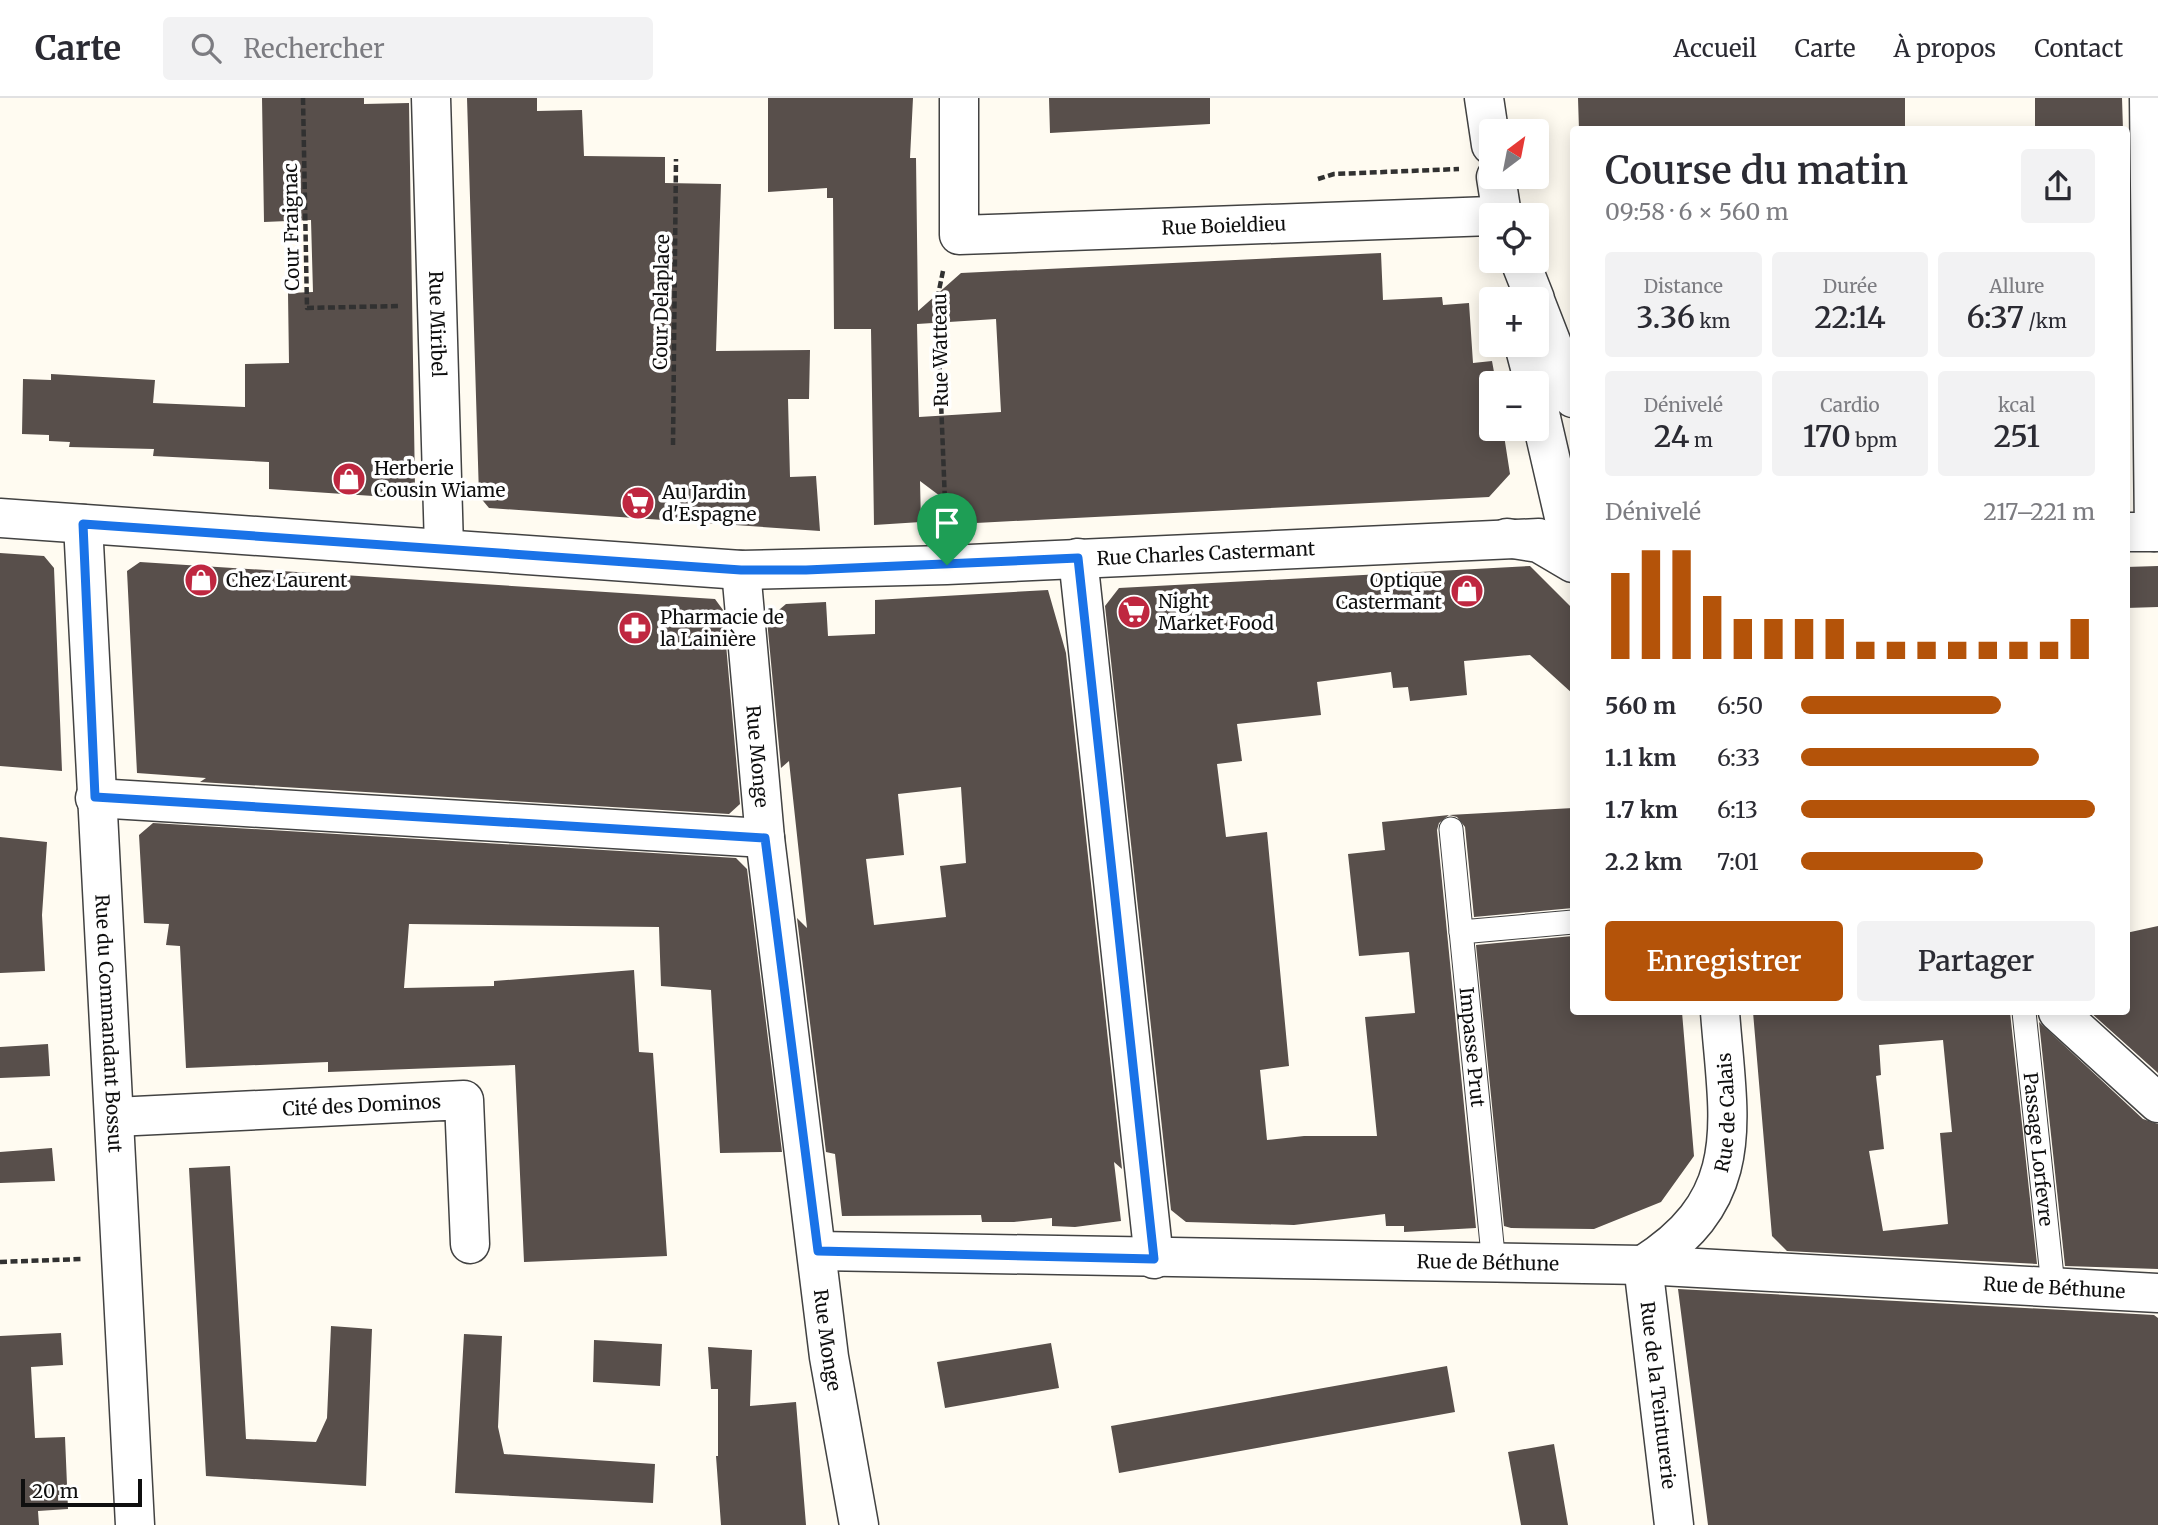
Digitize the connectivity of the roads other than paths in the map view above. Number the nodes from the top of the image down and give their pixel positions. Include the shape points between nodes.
1 (431, 98) edge
2 (958, 98) edge
3 (1484, 98) edge
4 (2149, 98) edge
5 (1484, 119) edge
6 (1479, 216) edge
7 (1549, 335) edge
8 (1570, 390) edge
9 (1547, 441) edge
10 (0, 518) edge
11 (83, 524) junction
12 (2146, 532) edge
13 (1570, 540) edge
14 (444, 548) junction
15 (1570, 548) edge
16 (1078, 558) junction
17 (741, 570) junction
18 (95, 797) junction
19 (1451, 829) dead end
20 (765, 838) junction
21 (1570, 922) edge
22 (1461, 932) junction
23 (1720, 1015) edge
24 (2024, 1015) edge
25 (2062, 1015) edge
26 (2158, 1103) edge
27 (115, 1117) junction
28 (1705, 1209) junction
29 (470, 1244) dead end
30 (818, 1251) junction
31 (1154, 1259) junction
32 (1494, 1265) junction
33 (1643, 1265) junction
34 (1735, 1270) junction
35 (2053, 1286) junction
36 (2158, 1293) edge
37 (135, 1525) edge
38 (859, 1525) edge
39 (1674, 1525) edge

1 - 14 street, Rue Miribel
2 - 6 street, Rue Boieldieu via 959,235
3 - 5 street
4 - 12 street
7 - 8 street
9 - 13 street
10 - 11 street, Rue Charles Castermant
11 - 14 street, Rue Charles Castermant
11 - 18 street, Rue du Commandant Bossut
14 - 17 street, Rue Charles Castermant
15 - 16 street, Rue Charles Castermant via 1507,538
16 - 17 street, Rue Charles Castermant
16 - 31 street
17 - 20 street, Rue Monge
18 - 20 street
18 - 27 street, Rue du Commandant Bossut
19 - 22 lane, Impasse Prut
20 - 30 street, Rue Monge
21 - 22 lane
22 - 32 lane, Impasse Prut
23 - 28 street, Rue de Calais via 1728,1117 1726,1154 1719,1184
24 - 35 lane, Passage Lorfevre
25 - 26 street
27 - 29 street, Cité des Dominos via 464,1100
27 - 37 street, Rue du Commandant Bossut
28 - 33 street, Rue de Calais via 1668,1250
28 - 34 street via 1711,1243
30 - 31 street, Rue de Béthune
30 - 38 street, Rue Monge via 829,1357
31 - 32 street, Rue de Béthune
32 - 33 street, Rue de Béthune
33 - 34 street, Rue de Béthune
33 - 39 street, Rue de la Teinturerie
34 - 35 street, Rue de Béthune
35 - 36 street, Rue de Béthune

